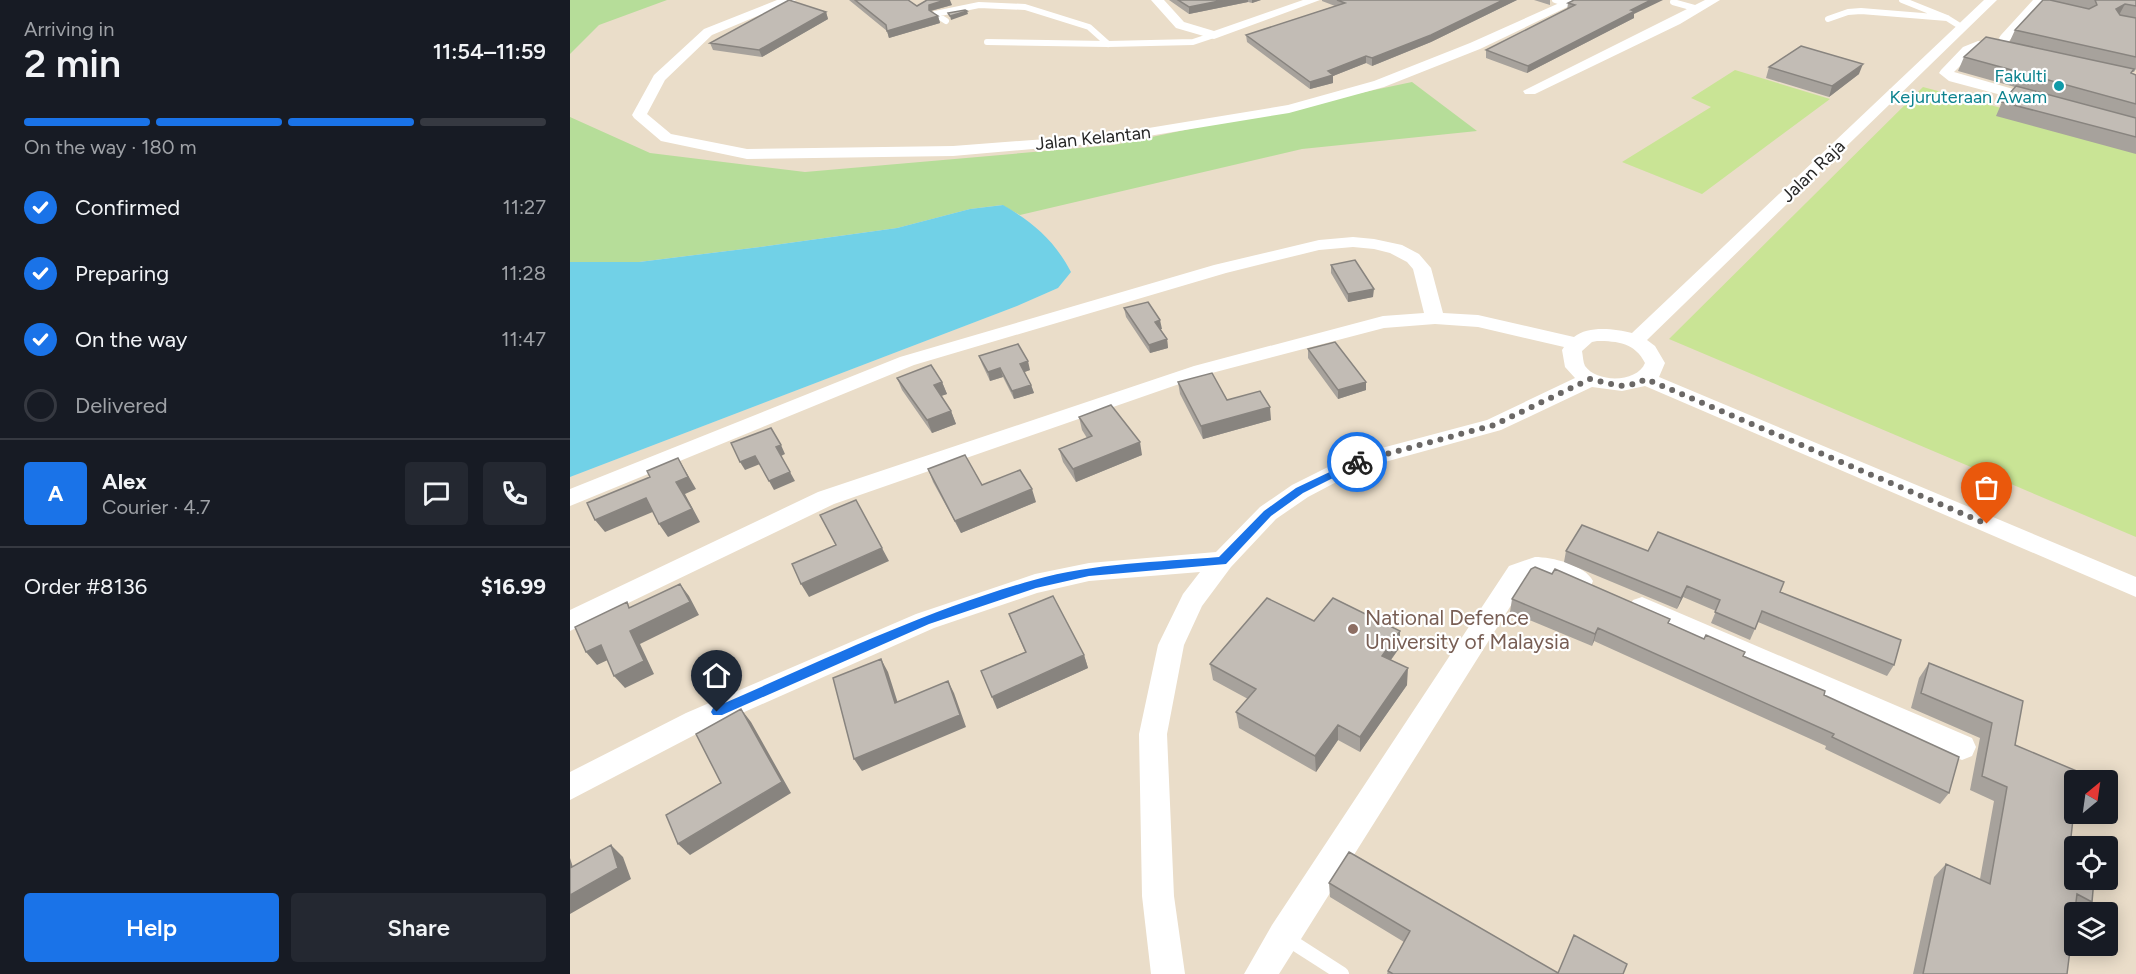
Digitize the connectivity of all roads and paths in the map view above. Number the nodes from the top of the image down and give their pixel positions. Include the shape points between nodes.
1 (790, 0) edge
2 (1157, 0) edge
3 (1286, 0) edge
4 (1314, 0) edge
5 (1714, 0) edge
6 (1902, 0) edge
7 (1991, 0) edge
8 (1566, 1) edge
9 (1673, 2) dead end
10 (2040, 4) edge
11 (1269, 6) dead end
12 (1698, 9) junction
13 (1947, 18) junction
14 (1828, 19) dead end
15 (946, 21) dead end
16 (1963, 28) junction
17 (1214, 35) junction
18 (2005, 38) junction
19 (987, 42) dead end
20 (1108, 44) junction
21 (1530, 91) dead end
22 (2058, 106) edge
23 (1435, 318) junction
24 (1635, 341) junction
25 (1577, 344) junction
26 (1590, 379) junction
27 (1646, 379) junction
28 (570, 498) edge
29 (1222, 561) junction
30 (2136, 587) edge
31 (570, 621) edge
32 (1962, 747) dead end
33 (570, 787) edge
34 (1283, 936) junction
35 (1168, 974) edge
36 (1261, 974) edge
37 (1342, 974) edge

1 - 8 street, Jalan Kelantan via 708,32 659,78 639,115 666,138 747,154 953,151 1136,134 1289,109 1379,84 1475,46
2 - 17 street via 1180,25
3 - 11 street
4 - 17 street
5 - 12 street
6 - 13 lane
7 - 16 street, Jalan Raja
9 - 12 lane
10 - 18 street
12 - 21 street
13 - 14 lane via 1861,11
13 - 16 lane
15 - 20 lane via 935,14 979,5 1025,7 1089,27
16 - 18 street
16 - 24 street, Jalan Raja
17 - 20 lane via 1192,42
18 - 22 street via 2025,48 1977,43 1946,73
19 - 20 lane
23 - 25 street via 1478,321
23 - 28 street via 1422,268 1413,258 1374,244 1319,245 1220,269 908,362
23 - 31 street via 1383,322 1201,369 826,498
24 - 25 street via 1597,335
24 - 27 street via 1653,356 1656,364
25 - 26 street via 1572,350 1574,365
26 - 27 street via 1620,386
26 - 29 street via 1494,425 1356,462 1268,513
27 - 30 street
29 - 33 street via 1089,572 1035,584 926,621 696,721
29 - 35 street via 1192,601 1171,645 1153,734 1158,896
32 - 34 street via 1612,594 1544,566 1530,566 1518,573
34 - 36 street
34 - 37 lane

